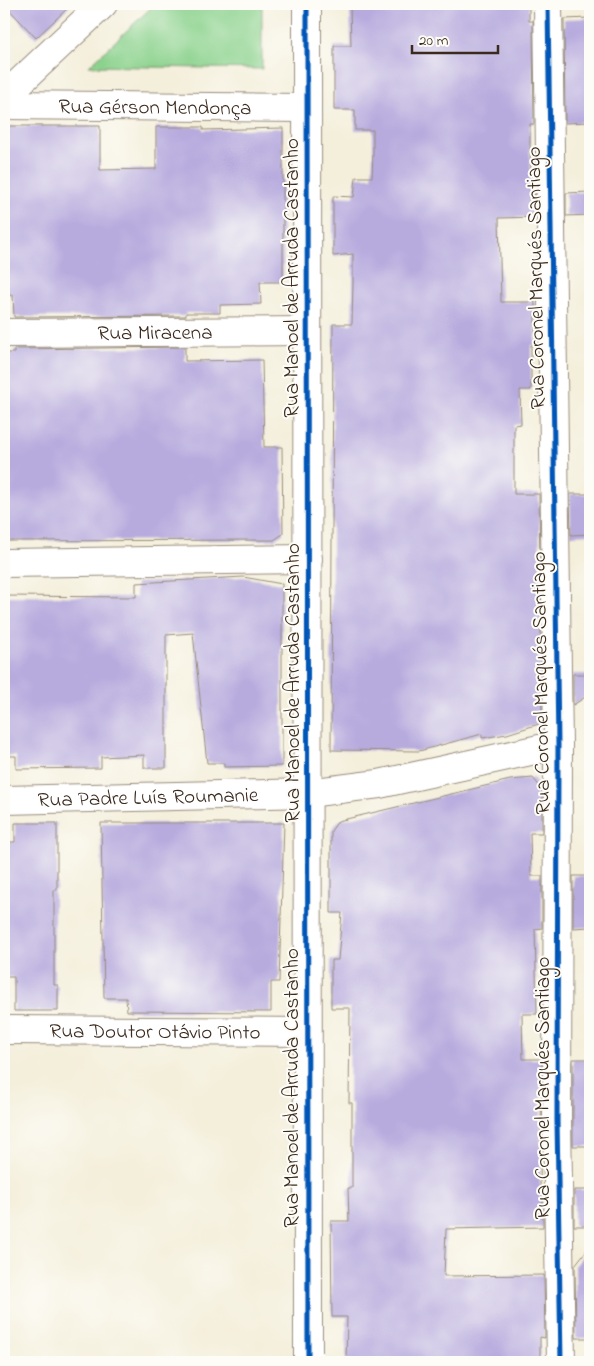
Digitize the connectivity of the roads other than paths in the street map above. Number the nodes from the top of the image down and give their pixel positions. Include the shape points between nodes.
1 (103, 4) edge
2 (307, 4) edge
3 (548, 4) edge
4 (4, 97) edge
5 (4, 105) edge
6 (306, 108) junction
7 (307, 331) junction
8 (4, 333) edge
9 (308, 559) junction
10 (4, 563) edge
11 (558, 745) junction
12 (308, 793) junction
13 (4, 800) edge
14 (4, 1030) edge
15 (306, 1032) junction
16 (308, 1362) edge
17 (561, 1362) edge

1 - 4 street
2 - 6 street, Rua Manoel de Arruda Castanho
3 - 11 street, Rua Coronel Marqués Santiago
5 - 6 street, Rua Gérson Mendonça
6 - 7 street, Rua Manoel de Arruda Castanho
7 - 8 street, Rua Miracena
7 - 9 street, Rua Manoel de Arruda Castanho
9 - 10 street
9 - 12 street, Rua Manoel de Arruda Castanho
11 - 12 street, Rua Padre Luís Roumanie via 379,784
11 - 17 street, Rua Coronel Marqués Santiago via 557,1120
12 - 13 street, Rua Padre Luís Roumanie
12 - 15 street, Rua Manoel de Arruda Castanho
14 - 15 street, Rua Doutor Otávio Pinto
15 - 16 street, Rua Manoel de Arruda Castanho

